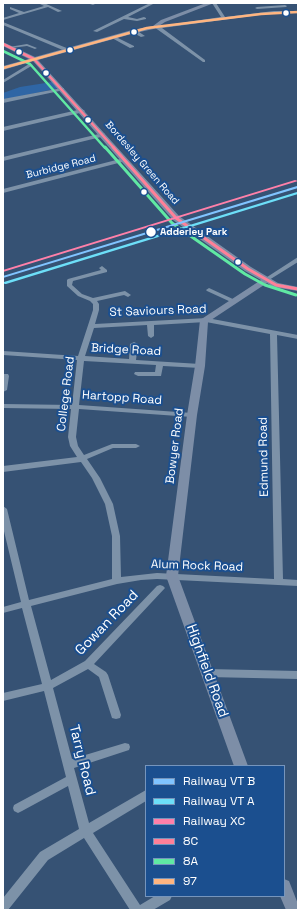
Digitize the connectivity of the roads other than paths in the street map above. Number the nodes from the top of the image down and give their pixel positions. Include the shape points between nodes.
1 (40, 3) edge
2 (136, 3) edge
3 (153, 3) edge
4 (211, 3) edge
5 (214, 3) edge
6 (142, 5) dead end
7 (256, 5) edge
8 (48, 6) junction
9 (285, 6) dead end
10 (10, 8) dead end
11 (60, 11) dead end
12 (298, 12) edge
13 (23, 13) junction
14 (261, 14) junction
15 (124, 17) junction
16 (144, 18) dead end
17 (224, 18) junction
18 (3, 19) edge
19 (3, 23) edge
20 (9, 26) junction
21 (3, 27) edge
22 (157, 27) junction
23 (95, 31) dead end
24 (134, 31) junction
25 (143, 36) dead end
26 (114, 37) junction
27 (3, 44) edge
28 (10, 47) junction
29 (132, 47) dead end
30 (35, 48) dead end
31 (67, 50) junction
32 (203, 60) dead end
33 (33, 62) junction
34 (3, 68) edge
35 (3, 82) edge
36 (62, 89) junction
37 (3, 101) edge
38 (82, 111) junction
39 (3, 129) edge
40 (103, 135) junction
41 (3, 159) edge
42 (124, 160) junction
43 (3, 191) edge
44 (298, 259) edge
45 (102, 268) dead end
46 (267, 279) junction
47 (298, 289) edge
48 (209, 290) dead end
49 (128, 295) dead end
50 (92, 300) junction
51 (233, 301) junction
52 (206, 320) junction
53 (150, 322) junction
54 (90, 326) junction
55 (273, 332) junction
56 (151, 336) dead end
57 (298, 337) edge
58 (134, 344) dead end
59 (3, 353) edge
60 (81, 358) junction
61 (132, 361) junction
62 (160, 363) junction
63 (200, 366) junction
64 (138, 374) dead end
65 (5, 376) dead end
66 (3, 390) edge
67 (3, 406) edge
68 (76, 407) junction
69 (192, 415) junction
70 (136, 446) dead end
71 (81, 459) junction
72 (3, 469) edge
73 (3, 509) edge
74 (172, 576) junction
75 (117, 581) junction
76 (279, 582) junction
77 (298, 583) edge
78 (160, 588) dead end
79 (26, 604) junction
80 (3, 610) edge
81 (88, 664) junction
82 (208, 673) junction
83 (298, 675) edge
84 (48, 686) junction
85 (3, 696) edge
86 (116, 715) dead end
87 (125, 747) dead end
88 (68, 765) junction
89 (241, 765) edge
90 (72, 779) junction
91 (145, 796) edge
92 (18, 808) dead end
93 (85, 830) junction
94 (285, 888) edge
95 (164, 897) edge
96 (294, 904) edge
97 (3, 907) edge
98 (137, 910) edge
99 (142, 910) edge

1 - 8 street
2 - 6 street
3 - 15 street
4 - 22 main road via 163,21 156,25
5 - 17 street
7 - 9 street
7 - 14 street
8 - 11 street
8 - 13 street
10 - 13 street
12 - 14 street
13 - 18 street
14 - 17 street
15 - 16 street via 137,20
15 - 23 street
17 - 22 street
19 - 20 street
20 - 21 street
20 - 31 street
22 - 24 main road
22 - 32 street
24 - 25 street
24 - 26 main road
26 - 29 street
26 - 31 main road
27 - 28 main road
28 - 30 street via 27,44
28 - 33 main road
31 - 33 main road
33 - 34 main road
33 - 35 street
33 - 36 main road, Bordesley Green Road
36 - 37 street
36 - 38 main road, Bordesley Green Road
38 - 39 street
38 - 40 main road, Bordesley Green Road
40 - 41 street
40 - 42 main road, Bordesley Green Road
42 - 43 street, Burbidge Road
42 - 46 main road, Bordesley Green Road via 176,218 239,264
44 - 46 street
45 - 50 street via 105,271 70,280 69,285 80,295
46 - 47 main road, Bordesley Green Road
46 - 51 main road
48 - 51 street
49 - 50 street via 124,292
50 - 54 street, College Road via 96,304 96,310
51 - 52 main road
52 - 53 street, St Saviours Road
52 - 55 street, St Saviours Road
52 - 63 main road, Bowyer Road
53 - 54 street, St Saviours Road
53 - 56 street
54 - 60 street, College Road
55 - 57 street, St Saviours Road
55 - 76 street, Edmund Road
58 - 61 street
59 - 60 street, Bridge Road
60 - 61 street, Bridge Road
60 - 68 street, College Road
61 - 62 street, Bridge Road
62 - 63 street, Bridge Road
62 - 64 street via 158,374
63 - 69 main road, Bowyer Road
65 - 66 street
67 - 68 street, Hartopp Road
68 - 69 street, Hartopp Road
68 - 71 street, College Road via 72,437
69 - 74 main road, Bowyer Road
70 - 71 street via 124,449 112,446
71 - 72 street
71 - 75 street, College Road via 96,478 109,504 116,536
73 - 79 street, Tarry Road
74 - 75 street, Alum Rock Road
74 - 76 street, Alum Rock Road
74 - 82 main road, Highfield Road
75 - 79 street, Alum Rock Road
76 - 77 street, Alum Rock Road
78 - 81 street, Gowan Road
79 - 80 street, Alum Rock Road
79 - 84 street, Tarry Road
81 - 84 street, Gowan Road
81 - 86 street via 103,675
82 - 83 street
82 - 89 main road, Highfield Road
84 - 85 street, Gowan Road
84 - 88 street, Tarry Road
87 - 88 street
88 - 90 street, Tarry Road
90 - 92 street
90 - 93 street, Tarry Road
91 - 93 street
93 - 97 street via 44,856
93 - 98 street, Tarry Road
94 - 96 main road
95 - 99 street

